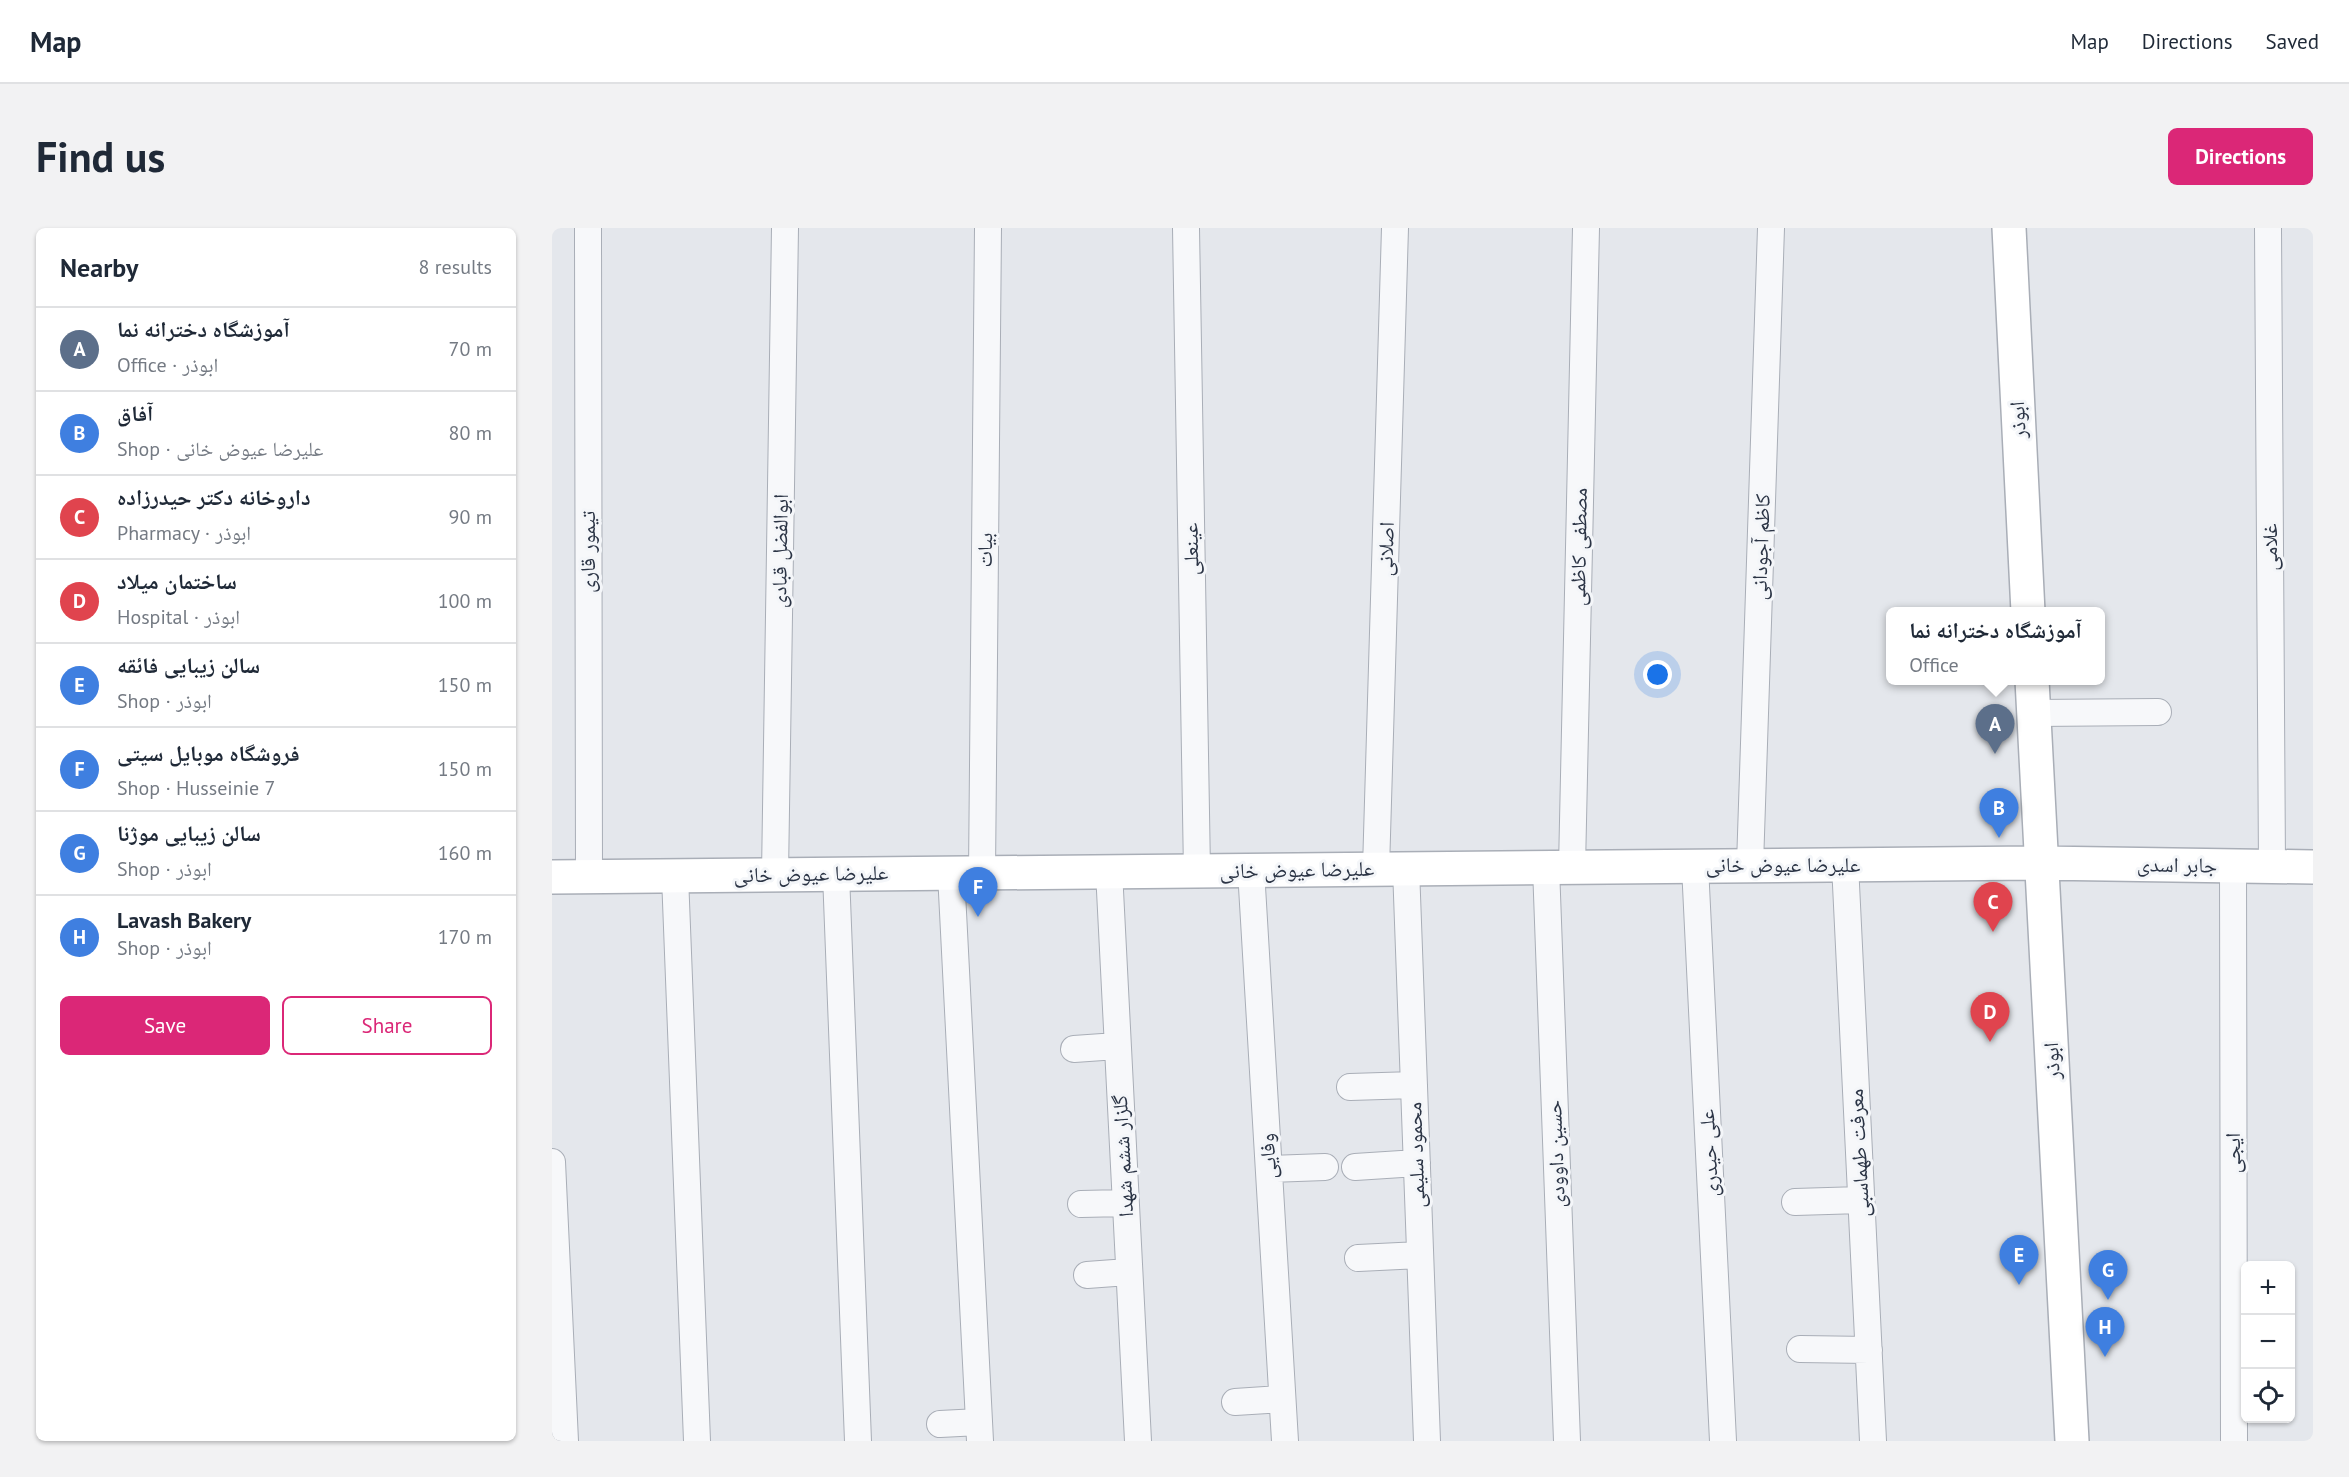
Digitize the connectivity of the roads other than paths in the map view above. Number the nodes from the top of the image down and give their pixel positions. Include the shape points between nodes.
1 (588, 228) edge
2 (785, 228) edge
3 (988, 228) edge
4 (1186, 228) edge
5 (1395, 228) edge
6 (1586, 228) edge
7 (1771, 228) edge
8 (2008, 228) edge
9 (2268, 228) edge
10 (2028, 607) edge
11 (2032, 685) edge
12 (2158, 712) dead end
13 (2034, 713) junction
14 (2041, 863) junction
15 (1845, 864) junction
16 (1750, 865) junction
17 (1695, 866) junction
18 (2233, 866) junction
19 (1559, 867) junction
20 (2272, 867) junction
21 (2313, 867) edge
22 (1391, 869) junction
23 (1251, 870) junction
24 (1109, 871) junction
25 (1197, 871) junction
26 (967, 873) junction
27 (775, 874) junction
28 (836, 874) junction
29 (589, 876) junction
30 (675, 876) junction
31 (552, 877) edge
32 (1117, 1046) junction
33 (1074, 1049) dead end
34 (1414, 1085) junction
35 (1350, 1088) dead end
36 (552, 1162) edge
37 (1417, 1163) junction
38 (1325, 1167) dead end
39 (1355, 1167) dead end
40 (1269, 1169) junction
41 (1861, 1200) junction
42 (1795, 1202) dead end
43 (1125, 1203) junction
44 (1081, 1204) dead end
45 (1420, 1255) junction
46 (1358, 1258) dead end
47 (1128, 1272) junction
48 (1087, 1275) dead end
49 (1800, 1349) dead end
50 (1869, 1350) junction
51 (1282, 1398) junction
52 (1235, 1402) dead end
53 (940, 1424) dead end
54 (980, 1431) edge
55 (565, 1441) edge
56 (697, 1441) edge
57 (858, 1441) edge
58 (1138, 1441) edge
59 (1285, 1441) edge
60 (1427, 1441) edge
61 (1567, 1441) edge
62 (1723, 1441) edge
63 (1873, 1441) edge
64 (2072, 1441) edge
65 (2234, 1441) edge

1 - 29 street, تیمور قاری
2 - 27 street, ابوالفضل قبادی
3 - 26 street, بیات
4 - 25 street, عینعلی
5 - 22 street, اصلانی
6 - 19 street, مصطفی کاظمی
7 - 16 street, کاظم آجودانی
8 - 10 street, ابوذر
9 - 20 street, غلامی
11 - 13 street, ابوذر
12 - 13 street
13 - 14 street, ابوذر
14 - 15 street, علیرضا عیوض خانی
14 - 18 street, جابر اسدی
14 - 64 street, ابوذر
15 - 16 street, علیرضا عیوض خانی
15 - 41 street, معرفت طهماسبی
16 - 17 street, علیرضا عیوض خانی
17 - 19 street, علیرضا عیوض خانی
17 - 62 street, علی حیدری
18 - 20 street, جابر اسدی
18 - 65 street, ایجی
19 - 22 street, علیرضا عیوض خانی
19 - 61 street, حسین داوودی
20 - 21 street, جابر اسدی
22 - 23 street, علیرضا عیوض خانی
22 - 34 street, محمود سلیمی
23 - 25 street, علیرضا عیوض خانی
23 - 40 street, وفایی
24 - 25 street, علیرضا عیوض خانی
24 - 26 street, علیرضا عیوض خانی
24 - 32 street, گلزار ششم شهدا
26 - 28 street, علیرضا عیوض خانی
26 - 54 street, بیات
27 - 28 street, علیرضا عیوض خانی
27 - 30 street, علیرضا عیوض خانی
28 - 57 street
29 - 30 street, علیرضا عیوض خانی
29 - 31 street, علیرضا عیوض خانی
30 - 56 street
32 - 33 street
32 - 43 street, گلزار ششم شهدا
34 - 35 street
34 - 37 street, محمود سلیمی
36 - 55 street
37 - 39 street
37 - 45 street, محمود سلیمی
38 - 40 street
40 - 51 street, وفایی
41 - 42 street
41 - 50 street, معرفت طهماسبی
43 - 44 street
43 - 47 street, گلزار ششم شهدا
45 - 46 street
45 - 60 street, محمود سلیمی
47 - 48 street
47 - 58 street, گلزار ششم شهدا
49 - 50 street
50 - 63 street, معرفت طهماسبی
51 - 52 street
51 - 59 street, وفایی
53 - 54 street

